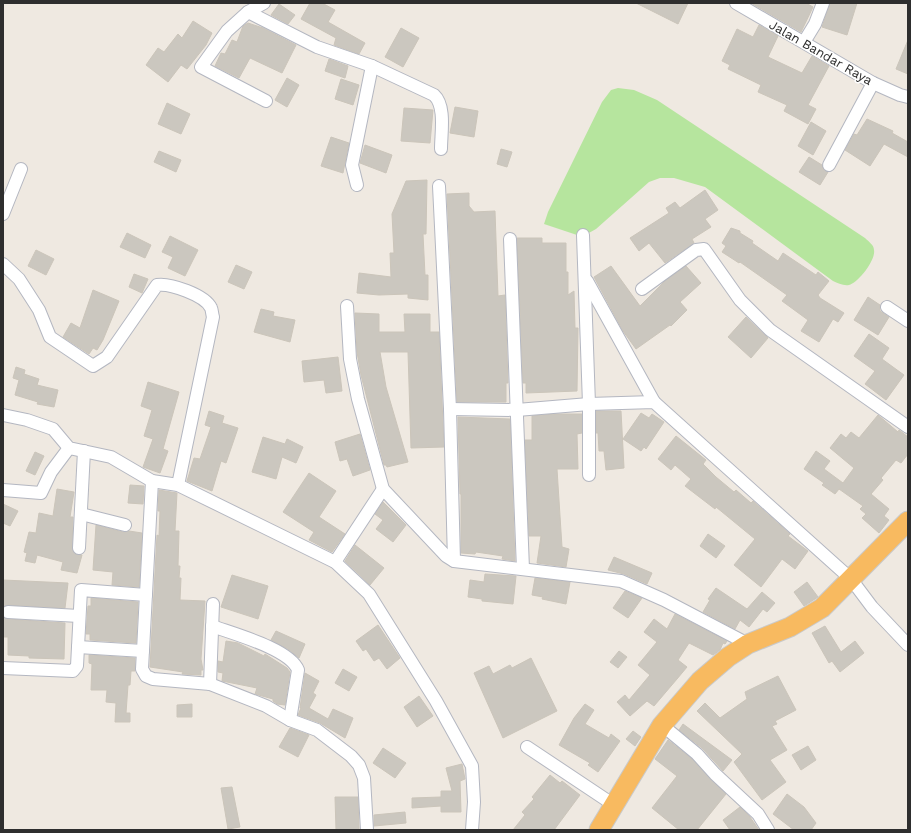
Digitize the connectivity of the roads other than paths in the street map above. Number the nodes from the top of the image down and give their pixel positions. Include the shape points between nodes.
1 (264, 3) edge
2 (736, 3) edge
3 (823, 3) edge
4 (248, 12) junction
5 (804, 42) junction
6 (372, 66) junction
7 (873, 83) junction
8 (908, 96) edge
9 (266, 100) dead end
10 (440, 149) dead end
11 (829, 165) dead end
12 (21, 169) dead end
13 (358, 185) dead end
14 (439, 186) dead end
15 (3, 214) edge
16 (583, 236) dead end
17 (510, 239) dead end
18 (3, 264) edge
19 (586, 279) junction
20 (642, 289) dead end
21 (347, 306) dead end
22 (887, 307) dead end
23 (908, 321) edge
24 (654, 402) junction
25 (589, 404) junction
26 (450, 409) junction
27 (517, 410) junction
28 (3, 415) edge
29 (908, 426) edge
30 (69, 448) junction
31 (84, 451) junction
32 (589, 475) dead end
33 (152, 481) junction
34 (178, 485) junction
35 (383, 489) junction
36 (3, 490) edge
37 (81, 514) junction
38 (908, 521) edge
39 (125, 525) dead end
40 (79, 548) dead end
41 (454, 561) junction
42 (335, 562) junction
43 (523, 568) junction
44 (851, 579) junction
45 (146, 595) junction
46 (212, 604) dead end
47 (8, 612) dead end
48 (79, 616) junction
49 (212, 626) junction
50 (748, 644) junction
51 (908, 646) edge
52 (78, 647) junction
53 (143, 651) junction
54 (3, 668) edge
55 (210, 684) junction
56 (290, 720) junction
57 (662, 725) junction
58 (527, 747) dead end
59 (614, 805) junction
60 (367, 830) edge
61 (472, 830) edge
62 (599, 830) edge
63 (768, 830) edge

1 - 4 street
2 - 5 street, Jalan Bandar Raya
3 - 5 street via 815,24
4 - 6 street via 317,47
4 - 9 street via 227,31 201,67
5 - 7 street, Jalan Bandar Raya
6 - 10 street via 405,80 438,99 441,109
6 - 13 street via 352,165
7 - 8 street, Jalan Bandar Raya
7 - 11 street
12 - 15 street
14 - 26 street
16 - 19 street
17 - 27 street
18 - 34 street via 19,279 39,310 50,337 93,366 107,357 157,285 164,284 199,297 211,307 213,317
19 - 24 street
19 - 25 street
20 - 29 street via 696,250 704,249 740,300 770,330
21 - 35 street via 350,358 358,399
22 - 23 street
24 - 25 street
24 - 44 street
25 - 27 street
25 - 32 street
26 - 27 street
26 - 41 street
27 - 43 street
28 - 30 street via 53,429
30 - 31 street
30 - 36 street via 41,493
31 - 33 street via 111,457
31 - 37 street
33 - 34 street
33 - 45 street
34 - 42 street
35 - 41 street via 439,550
35 - 42 street
37 - 39 street
37 - 40 street
38 - 44 highway
41 - 43 street
42 - 61 street via 369,594 436,701 472,766
43 - 50 street via 621,581 664,600
44 - 50 highway via 822,608 790,627
44 - 51 street via 872,607
45 - 48 street via 83,589 80,591
45 - 53 street
46 - 49 street
47 - 48 street
48 - 52 street
49 - 55 street
49 - 56 street via 282,653 296,664 298,670
50 - 57 highway via 700,681
52 - 53 street
52 - 54 street via 77,666 73,671
53 - 55 street via 142,669 146,676 153,680
55 - 56 street via 266,706
56 - 60 street via 317,730 359,765 364,778
57 - 59 highway
57 - 63 street via 697,754 758,814
58 - 59 street
59 - 62 highway

